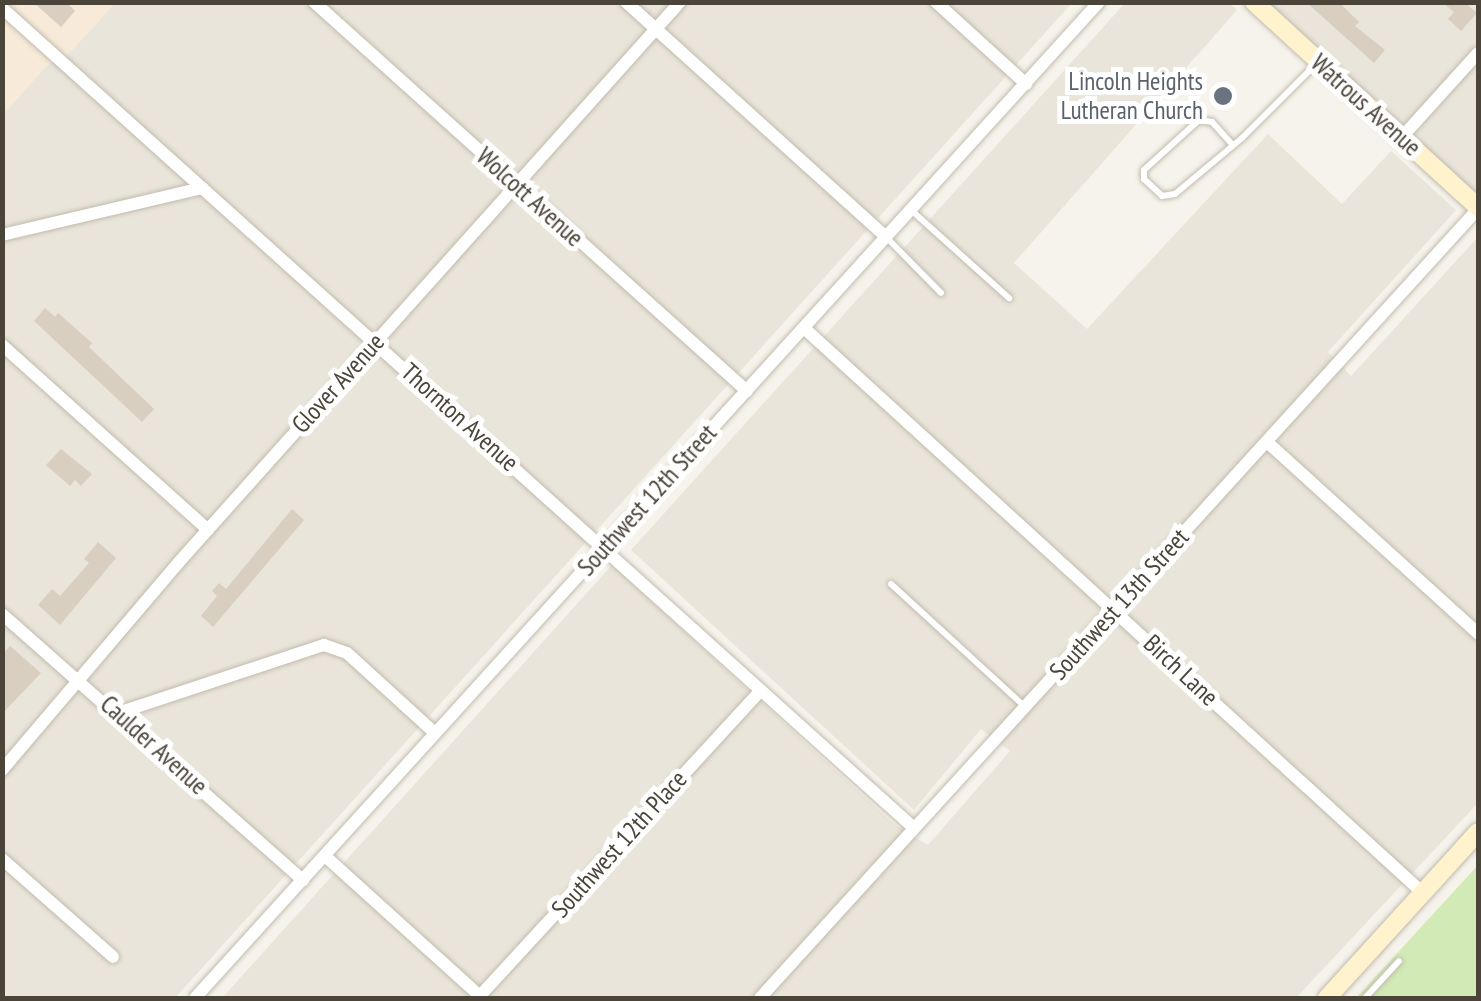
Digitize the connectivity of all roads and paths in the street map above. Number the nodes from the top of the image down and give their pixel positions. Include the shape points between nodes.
1 (314, 2) edge
2 (626, 2) edge
3 (680, 2) edge
4 (936, 2) edge
5 (1100, 2) edge
6 (1254, 2) edge
7 (2, 8) edge
8 (656, 29) junction
9 (1478, 53) edge
10 (1319, 61) junction
11 (1026, 84) junction
12 (1402, 137) junction
13 (1232, 143) junction
14 (516, 184) junction
15 (203, 188) junction
16 (1478, 208) edge
17 (911, 210) junction
18 (2, 236) edge
19 (886, 238) junction
20 (941, 293) dead end
21 (1008, 298) dead end
22 (804, 328) junction
23 (376, 340) junction
24 (2, 345) edge
25 (746, 392) junction
26 (1267, 442) junction
27 (208, 530) junction
28 (604, 548) junction
29 (890, 584) dead end
30 (1114, 609) junction
31 (2, 614) edge
32 (1478, 633) edge
33 (82, 680) junction
34 (760, 690) junction
35 (1025, 707) junction
36 (118, 713) junction
37 (435, 733) junction
38 (2, 770) edge
39 (914, 828) junction
40 (1478, 832) edge
41 (324, 856) junction
42 (2, 858) edge
43 (303, 880) junction
44 (1423, 893) junction
45 (113, 958) dead end
46 (1399, 961) dead end
47 (195, 998) edge
48 (480, 998) edge
49 (760, 998) edge
50 (1328, 998) edge
51 (1365, 998) edge

1 - 14 street, Wolcott Avenue
2 - 8 street
3 - 8 street, Glover Avenue
4 - 11 street
5 - 11 street, Southwest 12th Street
6 - 10 street, Watrous Avenue
7 - 15 street, Thornton Avenue
8 - 14 street, Glover Avenue
8 - 19 street
9 - 12 street
10 - 12 street, Watrous Avenue
10 - 13 lane
11 - 17 street, Southwest 12th Street
12 - 16 street, Watrous Avenue
13 - 13 lane via 1169,196 1144,179 1144,170 1199,120 1212,122
14 - 23 street, Glover Avenue
14 - 25 street, Wolcott Avenue
15 - 18 street
15 - 23 street, Thornton Avenue
16 - 26 street, Southwest 13th Street
17 - 19 street, Southwest 12th Street
17 - 21 lane
19 - 20 lane
19 - 22 street, Southwest 12th Street
22 - 25 street, Southwest 12th Street
22 - 30 street, Birch Lane
23 - 27 street, Glover Avenue
23 - 28 street, Thornton Avenue
24 - 27 street
25 - 28 street, Southwest 12th Street
26 - 30 street, Southwest 13th Street
26 - 32 street
27 - 33 street, Glover Avenue
28 - 34 street, Thornton Avenue
28 - 37 street, Southwest 12th Street
29 - 35 lane
30 - 35 street, Southwest 13th Street
30 - 44 street, Birch Lane
31 - 33 street, Caulder Avenue
33 - 36 street, Caulder Avenue
33 - 38 street, Glover Avenue
34 - 39 street, Thornton Avenue
34 - 48 street, Southwest 12th Place
35 - 39 street, Southwest 13th Street
36 - 37 street via 324,645 348,653
36 - 43 street, Caulder Avenue
37 - 41 street, Southwest 12th Street
39 - 49 street, Southwest 13th Street
40 - 44 street
41 - 43 street, Southwest 12th Street
41 - 48 street
42 - 45 street
43 - 47 street, Southwest 12th Street
44 - 50 street
46 - 51 lane

